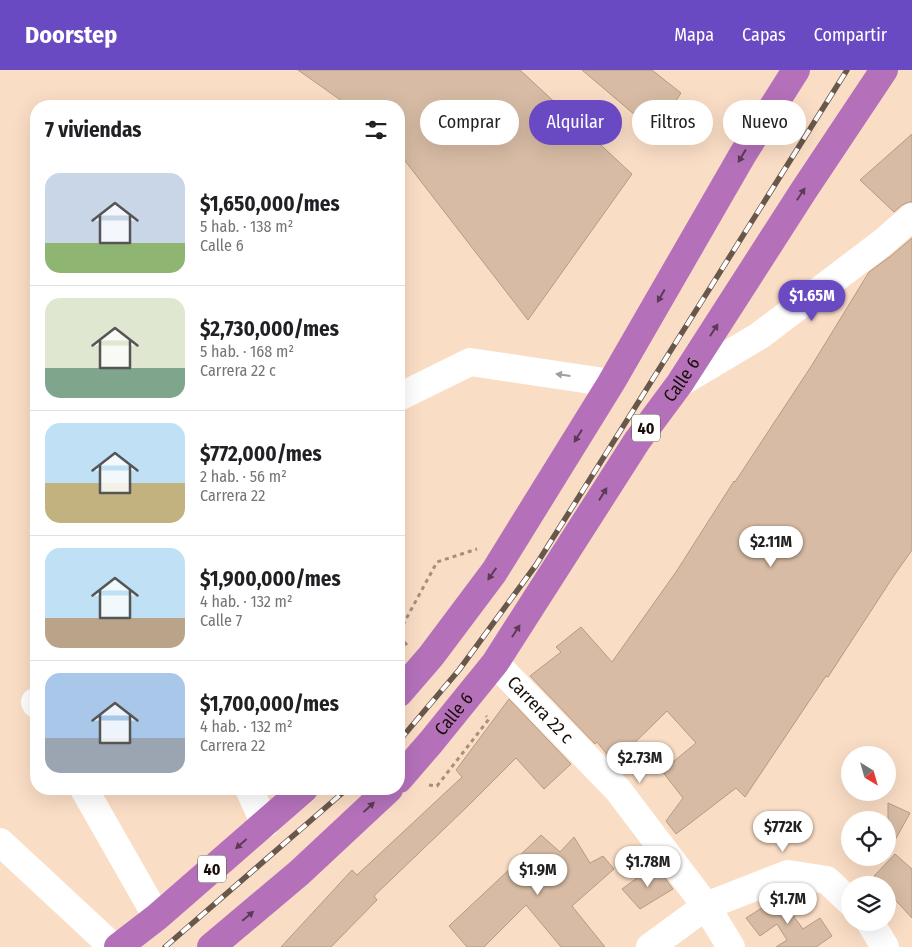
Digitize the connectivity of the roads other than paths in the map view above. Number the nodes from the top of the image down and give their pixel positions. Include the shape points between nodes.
1 (796, 70) edge
2 (884, 70) edge
3 (912, 217) edge
4 (611, 382) junction
5 (680, 382) junction
6 (405, 394) edge
7 (495, 663) junction
8 (405, 686) edge
9 (405, 772) edge
10 (87, 795) edge
11 (252, 795) edge
12 (297, 795) edge
13 (383, 795) edge
14 (265, 824) junction
15 (0, 842) edge
16 (841, 893) edge
17 (706, 906) junction
18 (157, 917) junction
19 (875, 931) edge
20 (113, 947) edge
21 (118, 947) edge
22 (211, 947) edge
23 (650, 947) edge
24 (732, 947) edge
25 (885, 947) edge

1 -> 4 highway via 743,154
5 -> 2 highway, Calle 6 / 40
3 - 5 street via 759,336
4 -> 6 street via 470,362
4 -> 8 highway via 494,572
7 -> 5 highway, Calle 6 / 40 via 637,440
7 - 9 highway, Calle 6 / 40
7 - 17 street, Carrera 22 c via 618,790
10 - 18 street
11 - 14 street
12 - 14 highway, 40
22 -> 13 highway via 299,874
14 -> 18 highway, 40
15 - 20 street
16 - 17 street via 827,880 788,874
17 - 23 street
17 - 24 street, Carrera 22 c
18 - 21 highway, 40
19 - 25 street

